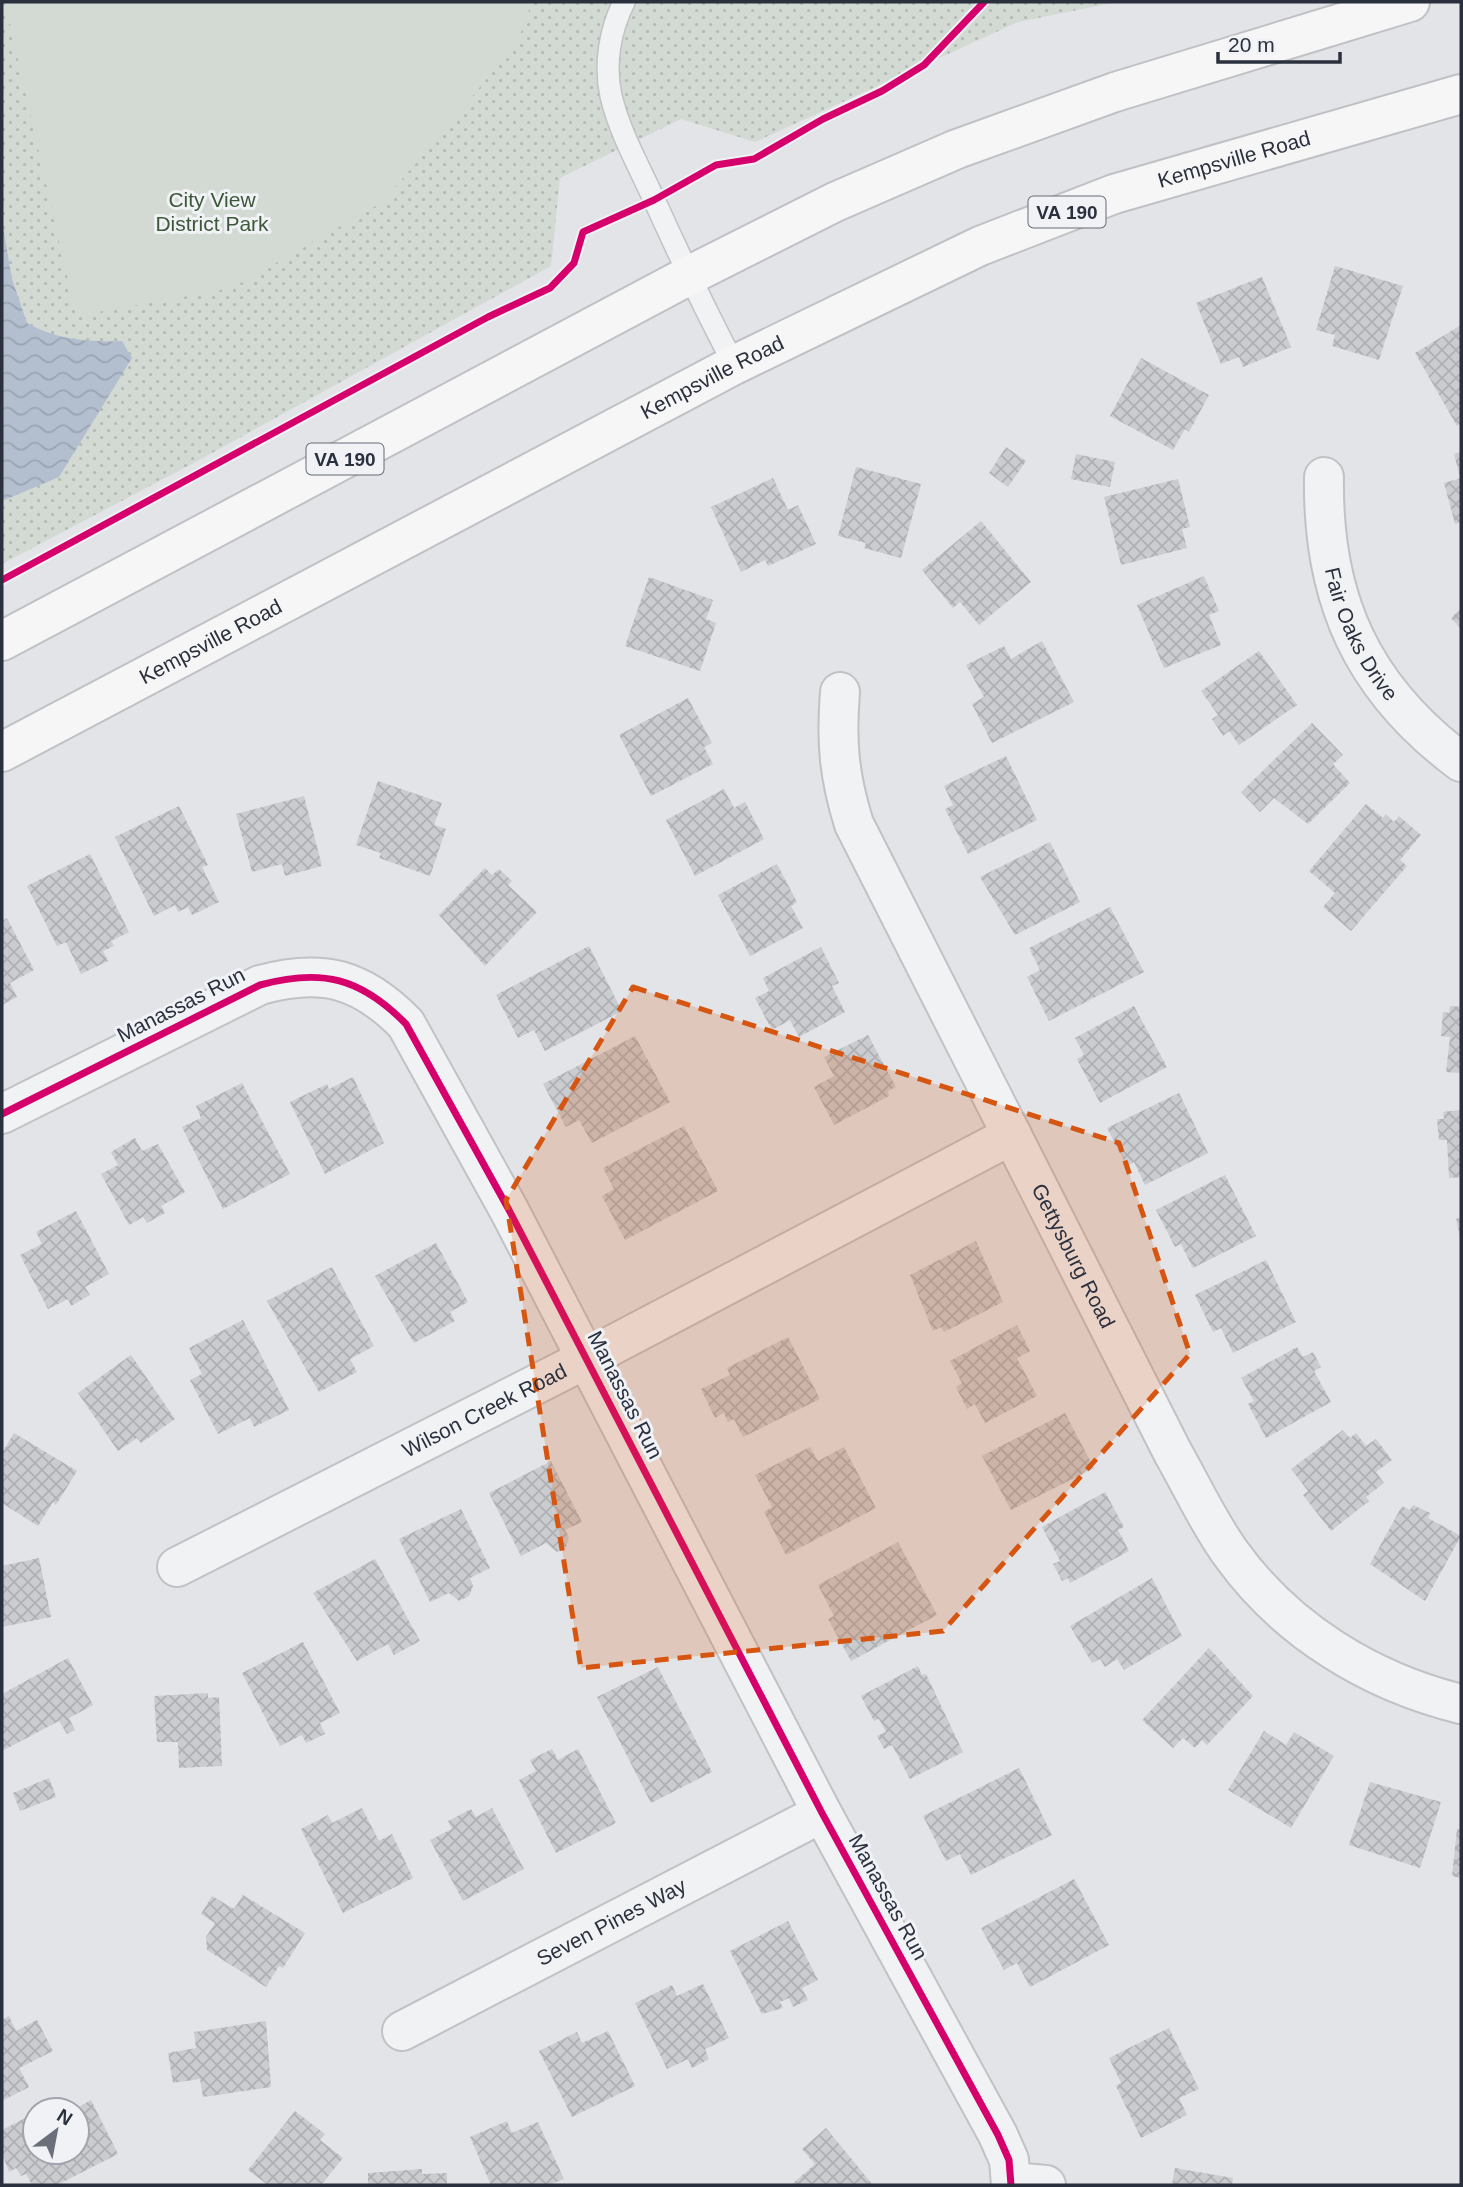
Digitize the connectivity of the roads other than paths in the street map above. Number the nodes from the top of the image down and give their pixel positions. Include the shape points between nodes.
1 (624, 2) edge
2 (1410, 2) edge
3 (1461, 93) edge
4 (688, 276) junction
5 (734, 365) junction
6 (1324, 477) dead end
7 (2, 641) edge
8 (840, 692) dead end
9 (2, 752) edge
10 (1461, 762) edge
11 (2, 1114) edge
12 (1012, 1135) junction
13 (586, 1359) junction
14 (177, 1567) dead end
15 (1461, 1704) edge
16 (822, 1813) junction
17 (402, 2031) dead end
18 (1023, 2184) edge

1 - 4 lane via 608,58 611,95 628,145
2 - 4 main road, VA 190 via 1115,92 957,149 835,202
3 - 5 main road, Kempsville Road / VA 190 via 1114,194 980,246
4 - 5 lane
4 - 7 main road, VA 190
5 - 9 main road, Kempsville Road / VA 190
6 - 10 street, Fair Oaks Drive via 1323,522 1332,577 1350,629 1397,705
8 - 12 street, Gettysburg Road via 836,740 854,824
11 - 13 street, Manassas Run via 260,985 322,976 356,985 406,1024
12 - 13 street, Wilson Creek Road
12 - 15 street, Gettysburg Road via 1173,1453 1231,1555 1273,1602 1322,1643 1377,1675 1423,1695
13 - 14 street, Wilson Creek Road
13 - 16 street, Manassas Run
16 - 17 street, Seven Pines Way
16 - 18 street, Manassas Run

